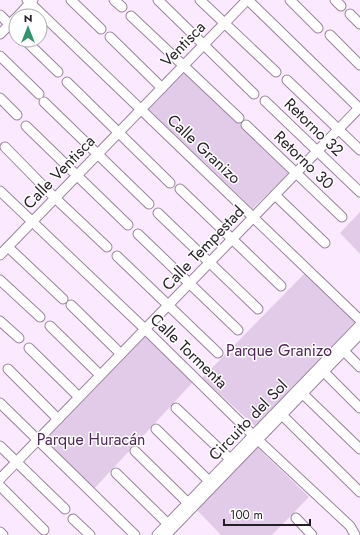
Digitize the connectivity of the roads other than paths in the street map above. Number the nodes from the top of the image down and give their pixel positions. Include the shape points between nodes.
1 (71, 0) edge
2 (114, 0) edge
3 (158, 0) edge
4 (200, 0) edge
5 (248, 0) edge
6 (290, 0) edge
7 (30, 1) edge
8 (122, 7) dead end
9 (350, 14) dead end
10 (131, 16) dead end
11 (224, 23) junction
12 (360, 24) edge
13 (8, 28) edge
14 (318, 28) dead end
15 (101, 29) dead end
16 (0, 34) edge
17 (330, 35) dead end
18 (110, 37) dead end
19 (203, 45) junction
20 (33, 48) edge
21 (0, 56) edge
22 (360, 65) edge
23 (183, 66) junction
24 (58, 72) dead end
25 (276, 72) dead end
26 (287, 80) dead end
27 (67, 82) dead end
28 (162, 88) junction
29 (39, 94) dead end
30 (254, 94) dead end
31 (0, 98) edge
32 (265, 101) dead end
33 (44, 102) dead end
34 (360, 108) edge
35 (140, 110) junction
36 (17, 115) dead end
37 (26, 126) dead end
38 (338, 129) junction
39 (118, 132) junction
40 (5, 147) dead end
41 (360, 150) edge
42 (317, 151) junction
43 (98, 154) junction
44 (296, 173) junction
45 (77, 175) junction
46 (170, 183) dead end
47 (180, 189) dead end
48 (0, 191) edge
49 (360, 192) edge
50 (275, 195) junction
51 (55, 198) junction
52 (148, 204) dead end
53 (158, 213) dead end
54 (254, 217) junction
55 (342, 217) dead end
56 (32, 222) junction
57 (128, 225) dead end
58 (138, 234) dead end
59 (232, 239) junction
60 (325, 243) dead end
61 (8, 247) junction
62 (107, 247) dead end
63 (0, 255) edge
64 (117, 256) dead end
65 (209, 263) junction
66 (0, 280) edge
67 (189, 284) junction
68 (281, 286) dead end
69 (63, 299) dead end
70 (71, 305) dead end
71 (168, 306) junction
72 (258, 309) dead end
73 (40, 317) dead end
74 (360, 320) edge
75 (0, 321) edge
76 (360, 325) edge
77 (50, 326) dead end
78 (145, 329) junction
79 (238, 330) dead end
80 (360, 334) edge
81 (19, 338) dead end
82 (29, 348) dead end
83 (344, 351) junction
84 (218, 352) dead end
85 (121, 354) junction
86 (360, 367) edge
87 (8, 369) dead end
88 (324, 372) junction
89 (100, 375) junction
90 (303, 394) junction
91 (79, 397) junction
92 (0, 402) edge
93 (176, 408) dead end
94 (360, 408) edge
95 (282, 415) junction
96 (58, 419) junction
97 (156, 429) dead end
98 (256, 438) junction
99 (38, 440) junction
100 (0, 446) edge
101 (360, 449) edge
102 (135, 451) dead end
103 (230, 460) junction
104 (16, 462) junction
105 (116, 473) dead end
106 (0, 479) edge
107 (209, 482) junction
108 (0, 486) edge
109 (360, 492) edge
110 (188, 503) junction
111 (64, 509) dead end
112 (296, 518) dead end
113 (73, 519) dead end
114 (168, 524) junction
115 (44, 530) dead end
116 (0, 532) edge
117 (3, 535) edge
118 (90, 535) edge
119 (135, 535) edge
120 (157, 535) edge
121 (166, 535) edge
122 (312, 535) edge
123 (356, 535) edge

1 - 15 street
2 - 8 street
3 - 19 street
4 - 11 street
5 - 11 street, Ventisca
5 - 34 street
6 - 14 street
7 - 35 street, Calle Granizo
9 - 12 street
10 - 23 street, Retorno 30
11 - 19 street, Ventisca
11 - 25 street
13 - 16 street
17 - 22 street
18 - 28 street
19 - 23 street, Ventisca
19 - 30 street
20 - 24 street
21 - 29 street
23 - 28 street, Ventisca
23 - 44 street, Retorno 30
26 - 38 street
27 - 39 street
28 - 35 street, Ventisca
31 - 36 street
32 - 42 street, Retorno 32
33 - 43 street
34 - 38 street, Calle Tempestad
35 - 39 street, Calle Ventisca
35 - 54 street, Calle Granizo
37 - 45 street
38 - 41 street
38 - 42 street, Calle Tempestad
39 - 43 street, Calle Ventisca
39 - 46 street
40 - 51 street
42 - 44 street, Calle Tempestad
42 - 49 street, Retorno 32
43 - 45 street, Calle Ventisca
43 - 52 street
44 - 50 street, Calle Tempestad
44 - 55 street, Retorno 30
45 - 51 street, Calle Ventisca
45 - 57 street
47 - 59 street
48 - 56 street, Calle Tormenta
50 - 54 street, Calle Tempestad
50 - 60 street
51 - 56 street, Calle Ventisca
51 - 62 street
53 - 65 street
54 - 59 street, Calle Tempestad
54 - 74 street, Calle Granizo
56 - 61 street, Calle Ventisca
56 - 78 street, Calle Tormenta
58 - 67 street
59 - 65 street, Calle Tempestad
59 - 68 street
61 - 63 street, Calle Ventisca
61 - 69 street
64 - 71 street
65 - 67 street, Calle Tempestad
65 - 72 street
66 - 73 street
67 - 71 street, Calle Tempestad
67 - 79 street
70 - 85 street
71 - 78 street, Calle Tempestad
71 - 84 street
75 - 81 street
76 - 98 street, Circuito del Sol
77 - 89 street
78 - 85 street, Calle Tempestad
78 - 98 street, Calle Tormenta
80 - 83 street
82 - 91 street
83 - 86 street
83 - 88 street
85 - 89 street, Calle Tempestad
87 - 96 street
88 - 90 street
88 - 94 street
89 - 91 street, Calle Tempestad
90 - 95 street
90 - 101 street
91 - 96 street, Calle Tempestad
92 - 99 street
93 - 103 street
95 - 98 street
95 - 109 street
96 - 99 street, Calle Tempestad
97 - 107 street
98 - 103 street, Circuito del Sol
98 - 121 street
98 - 123 street, Calle Tormenta via 350,526
99 - 104 street, Calle Tempestad
99 - 119 street
100 - 104 street
102 - 110 street
103 - 107 street, Circuito del Sol
104 - 106 street, Calle Tempestad
104 - 111 street
105 - 114 street
107 - 110 street, Circuito del Sol
108 - 115 street
110 - 114 street, Circuito del Sol
112 - 122 street
113 - 118 street
114 - 120 street, Circuito del Sol
116 - 117 street

